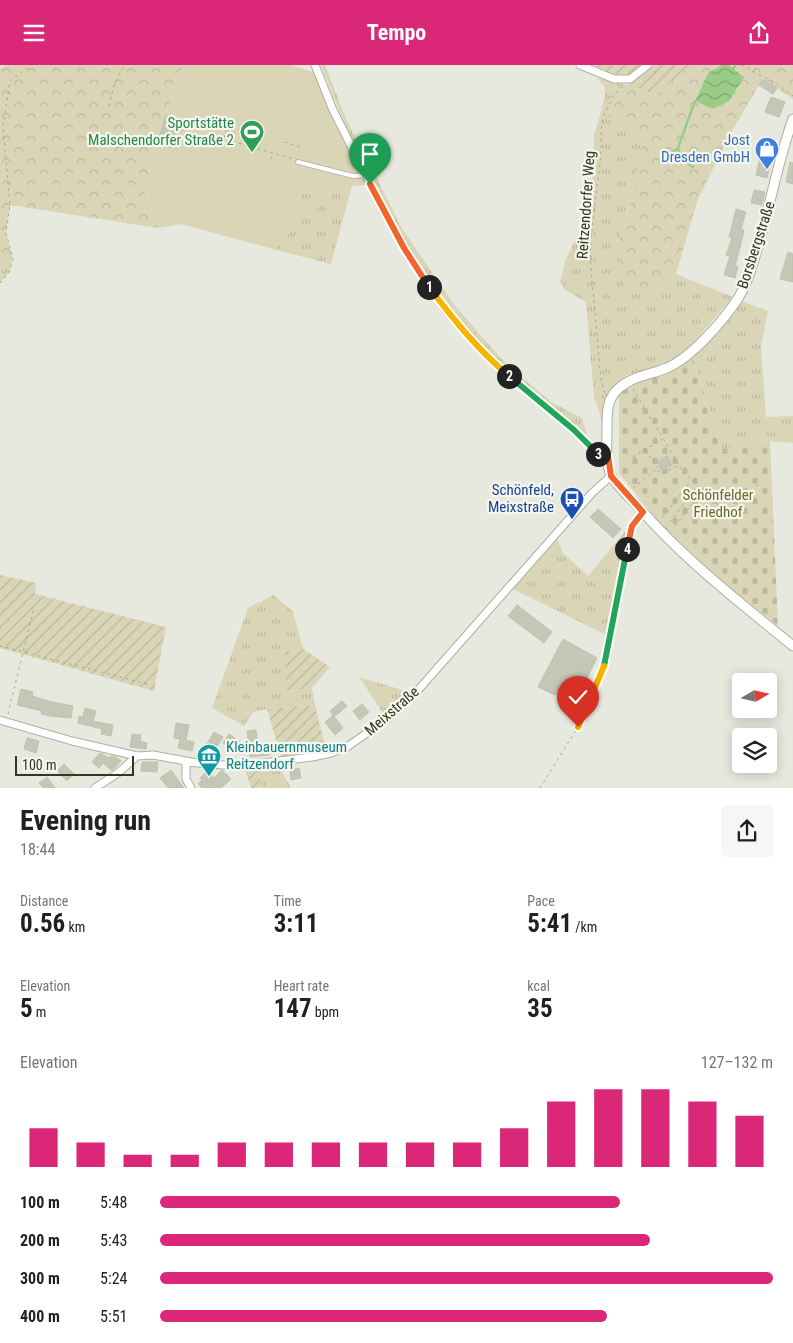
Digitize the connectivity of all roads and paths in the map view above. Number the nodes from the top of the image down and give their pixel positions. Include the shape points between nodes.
1 (31, 65) edge
2 (124, 65) edge
3 (315, 65) edge
4 (580, 65) edge
5 (648, 65) edge
6 (742, 65) edge
7 (630, 79) junction
8 (793, 96) edge
9 (109, 106) dead end
10 (793, 119) edge
11 (228, 125) dead end
12 (791, 133) edge
13 (188, 134) dead end
14 (224, 139) junction
15 (285, 142) dead end
16 (303, 148) dead end
17 (273, 153) junction
18 (272, 159) dead end
19 (298, 162) joint
20 (366, 175) junction
21 (0, 283) edge
22 (630, 381) junction
23 (609, 400) junction
24 (663, 438) junction
25 (646, 449) junction
26 (608, 456) junction
27 (634, 457) dead end
28 (678, 465) junction
29 (657, 469) junction
30 (611, 476) junction
31 (691, 480) junction
32 (761, 481) dead end
33 (697, 486) junction
34 (703, 491) junction
35 (626, 493) junction
36 (643, 512) junction
37 (663, 517) dead end
38 (670, 522) dead end
39 (632, 526) joint
40 (675, 526) dead end
41 (33, 611) dead end
42 (0, 645) edge
43 (793, 646) edge
44 (23, 651) junction
45 (151, 685) dead end
46 (3, 721) edge
47 (137, 756) junction
48 (186, 761) junction
49 (95, 788) edge
50 (192, 788) edge
51 (540, 788) edge

1 - 21 path via 10,81 3,126 10,205 6,233 13,259 9,272
2 - 9 path via 114,85
3 - 20 street via 333,110
4 - 7 street via 614,79
5 - 7 street
6 - 8 path
7 - 23 path, Reitzendorfer Weg via 614,95 603,117 591,237 601,380
10 - 12 street, Borsbergstraße
11 - 14 path
12 - 22 street, Borsbergstraße via 779,161 756,254 736,301 696,348 682,359
13 - 14 path
14 - 17 path
15 - 16 path
17 - 18 path
17 - 19 path
19 - 20 lane via 353,176
20 - 26 street via 404,248 449,314 496,365 599,455
22 - 23 street, Borsbergstraße
22 - 24 path
23 - 26 street
24 - 25 path
24 - 28 path
25 - 27 path
25 - 29 path
26 - 30 street
28 - 29 path via 661,474
28 - 31 path
29 - 35 path
30 - 35 street
30 - 48 street, Meixstraße via 601,483 419,689 363,737 348,747 312,757 233,765
31 - 33 path
31 - 37 path
32 - 34 path via 734,516
33 - 34 path
33 - 38 path
34 - 40 path
35 - 36 street
36 - 39 lane
36 - 43 street via 706,576
39 - 51 path via 606,662 578,727
41 - 44 path
42 - 44 path
44 - 45 path
44 - 46 path
46 - 47 street, Meixstraße
47 - 48 street, Meixstraße via 154,755
47 - 49 street
48 - 50 street via 186,779

